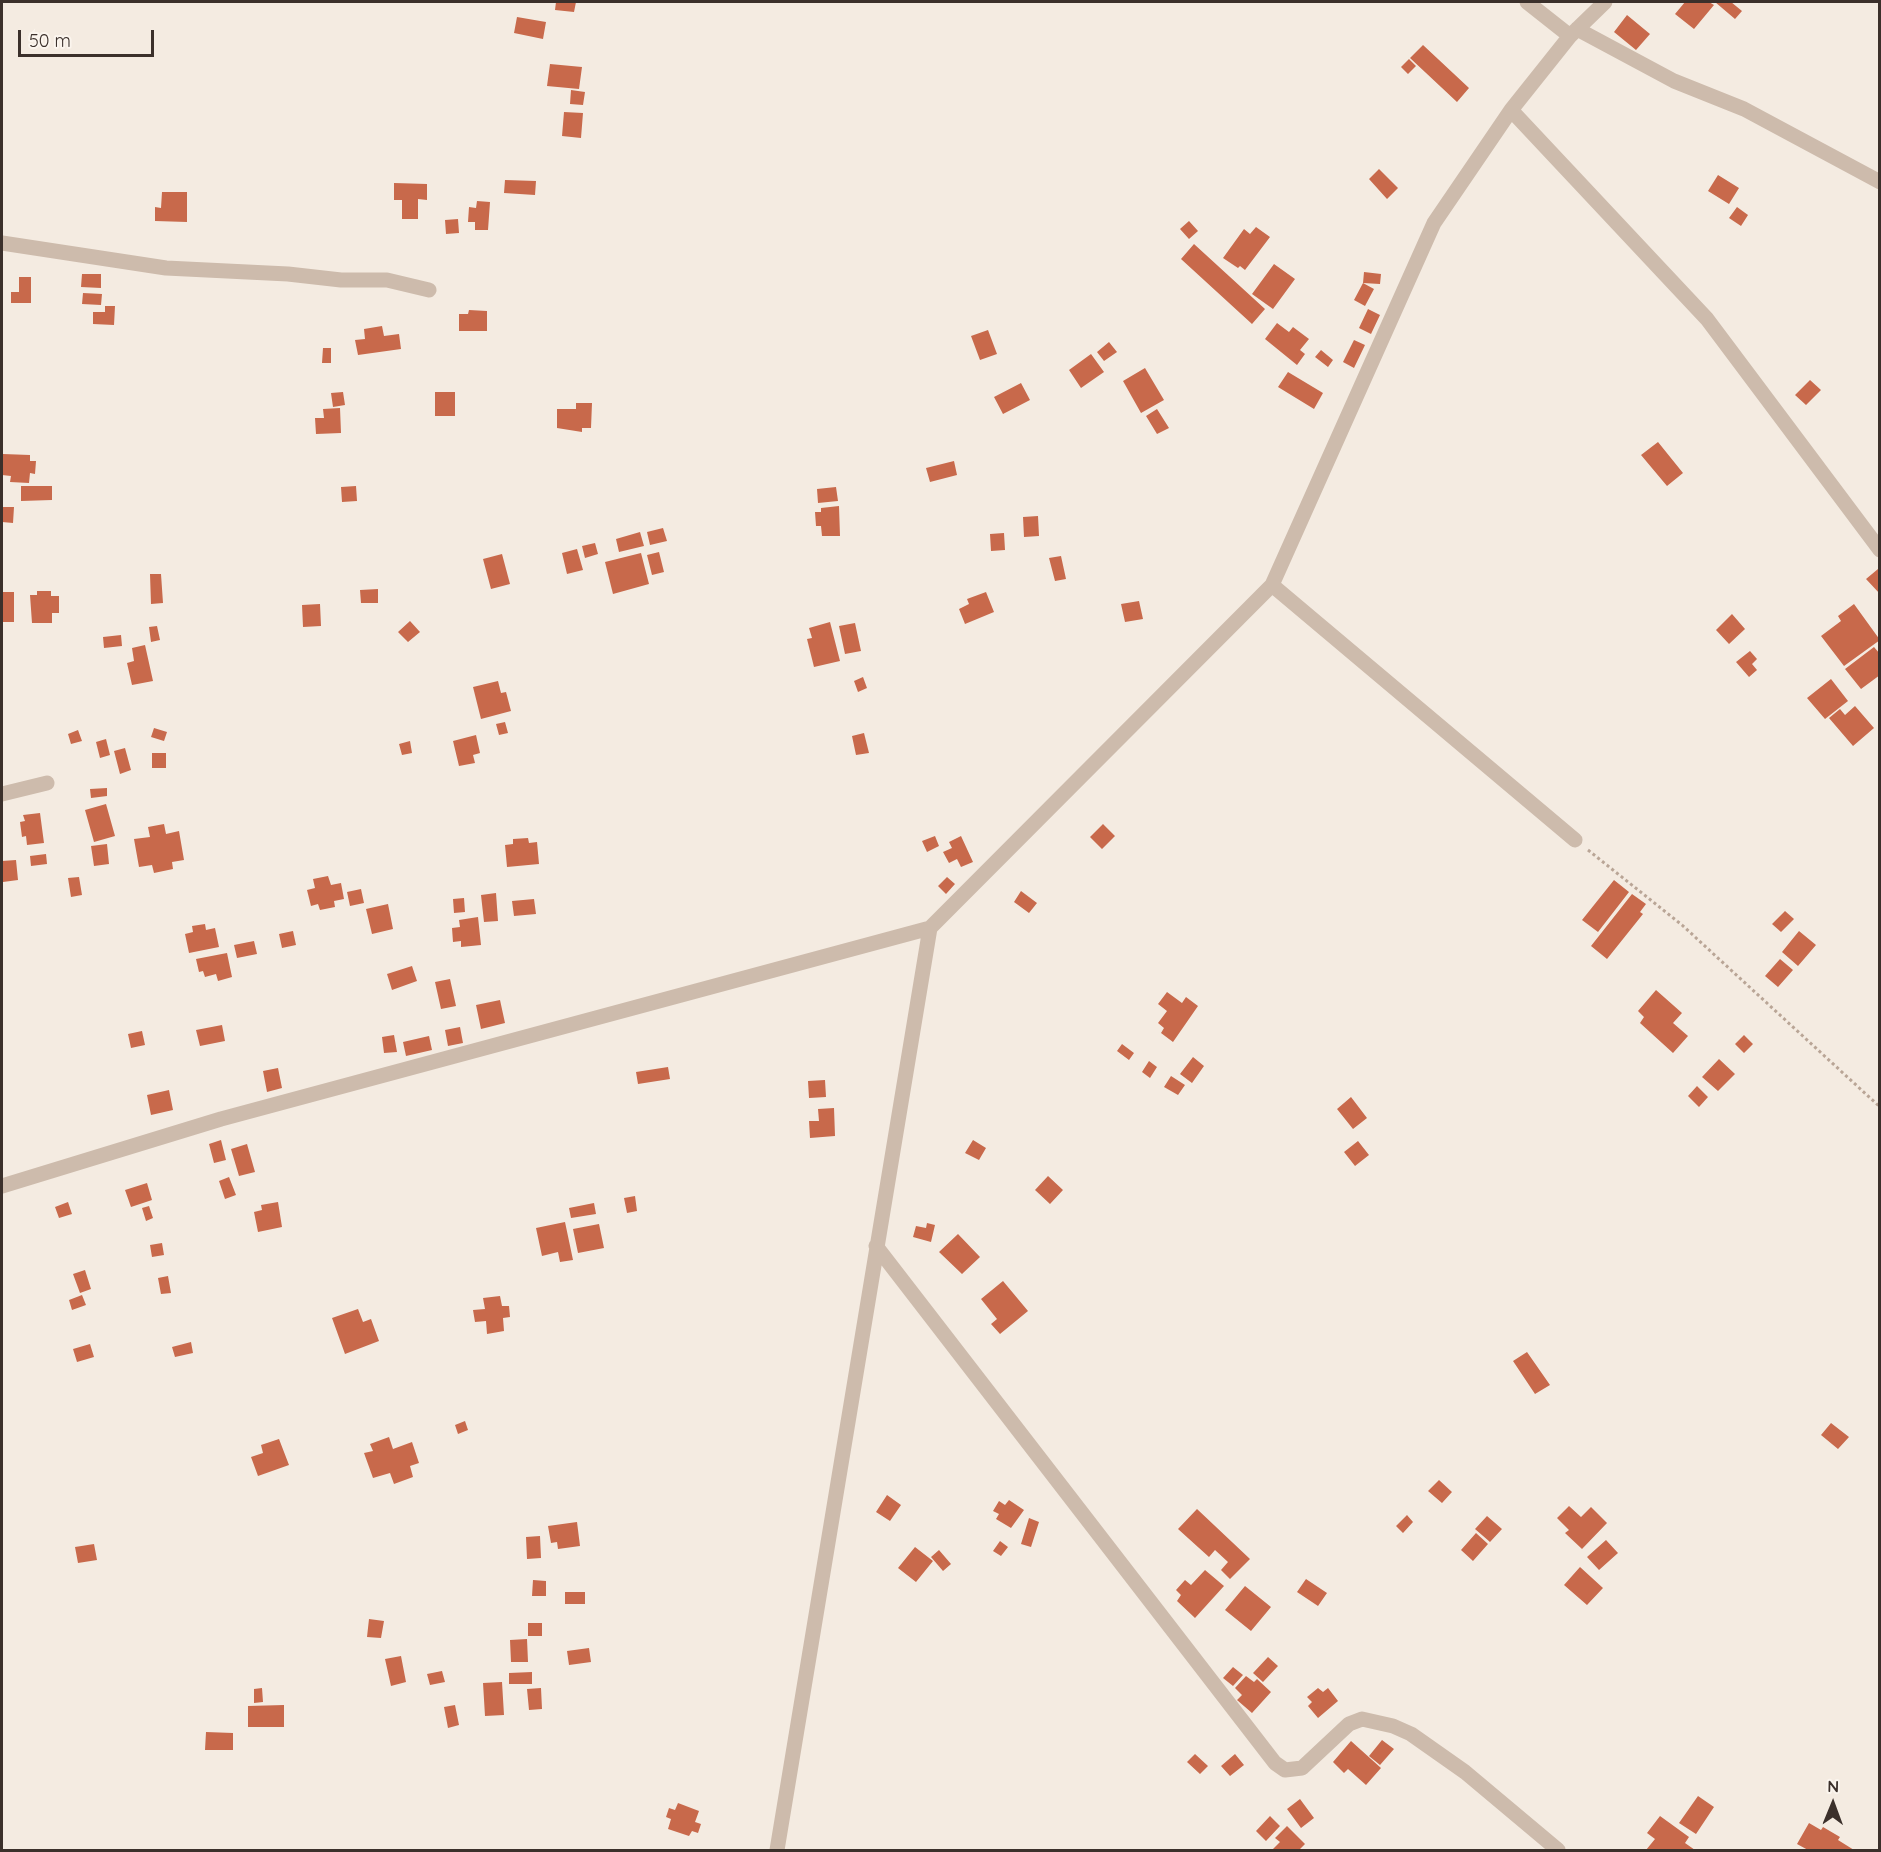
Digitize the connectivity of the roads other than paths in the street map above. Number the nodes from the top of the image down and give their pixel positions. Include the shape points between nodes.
1 (1527, 2) edge
2 (1605, 2) edge
3 (1573, 33) junction
4 (1510, 110) junction
5 (1880, 182) edge
6 (2, 243) edge
7 (429, 290) dead end
8 (1880, 550) edge
9 (1272, 585) junction
10 (47, 783) dead end
11 (2, 794) edge
12 (1575, 840) road end
13 (930, 928) junction
14 (2, 1186) edge
15 (876, 1246) junction
16 (777, 1851) edge
17 (1558, 1851) edge

1 - 3 street
2 - 3 street
3 - 4 street
3 - 5 street via 1744,109
4 - 8 street via 1707,319
4 - 9 street via 1434,223
6 - 7 street via 166,268 387,280
9 - 12 street
9 - 13 street
10 - 11 street
13 - 14 street via 221,1119
13 - 15 street
15 - 16 street
15 - 17 street via 1275,1763 1285,1770 1302,1768 1349,1724 1362,1719 1393,1726 1465,1772

